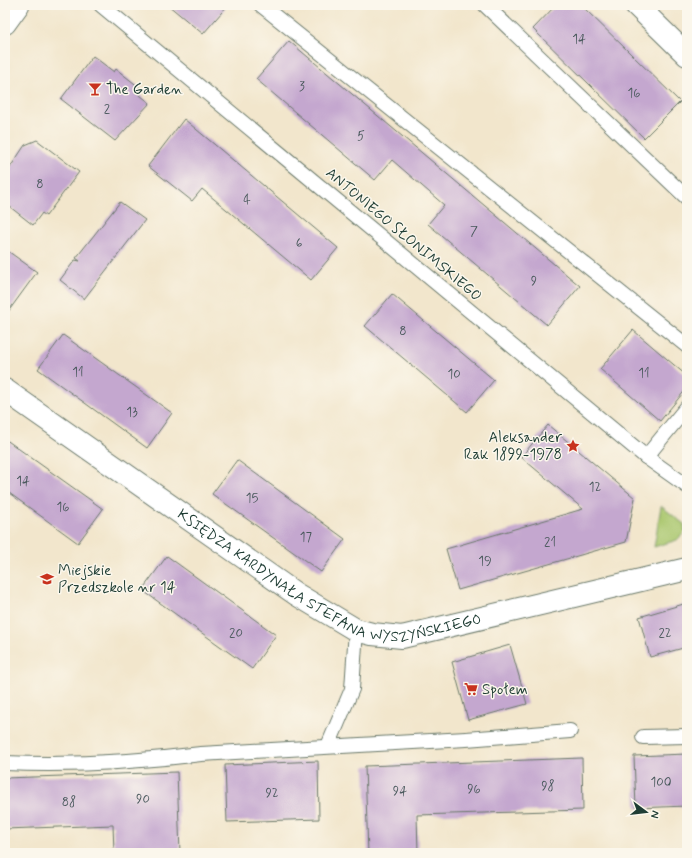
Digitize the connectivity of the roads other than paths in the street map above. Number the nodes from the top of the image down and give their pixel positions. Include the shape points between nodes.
1 (18, 5) edge
2 (101, 5) edge
3 (261, 5) edge
4 (485, 5) edge
5 (636, 5) edge
6 (5, 23) edge
7 (687, 55) edge
8 (687, 198) edge
9 (687, 346) edge
10 (6, 393) edge
11 (687, 407) edge
12 (646, 457) junction
13 (687, 486) edge
14 (687, 568) edge
15 (356, 630) junction
16 (570, 731) dead end
17 (687, 736) edge
18 (642, 737) dead end
19 (328, 746) junction
20 (5, 763) edge

1 - 6 street
2 - 12 lane, ANTONIEGO SŁONIMSKIEGO
3 - 9 lane
4 - 8 lane
5 - 7 street
10 - 15 street, KSIĘDZA KARDYNAŁA STEFANA WYSZYŃSKIEGO via 296,594
11 - 12 lane
12 - 13 lane, ANTONIEGO SŁONIMSKIEGO
14 - 15 street, KSIĘDZA KARDYNAŁA STEFANA WYSZYŃSKIEGO via 402,637
15 - 19 lane via 352,689
16 - 19 lane
17 - 18 lane
19 - 20 lane via 170,758 37,765

